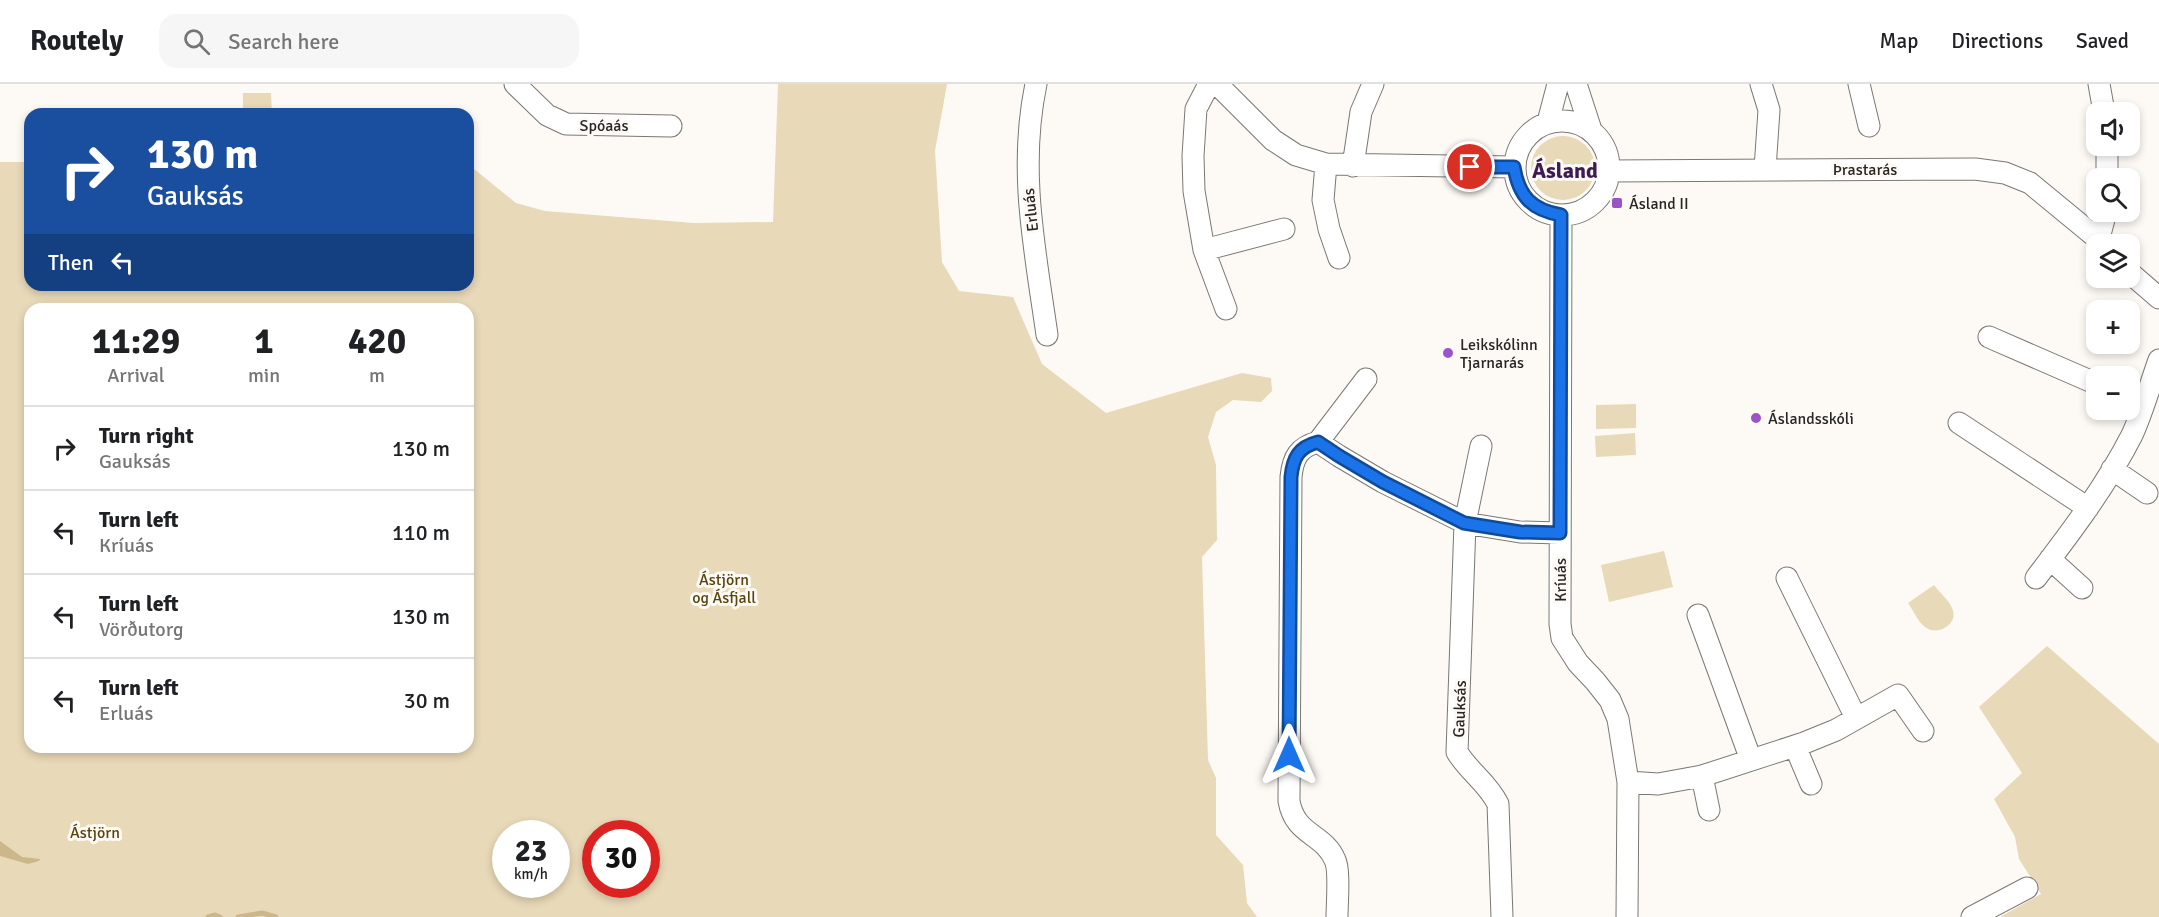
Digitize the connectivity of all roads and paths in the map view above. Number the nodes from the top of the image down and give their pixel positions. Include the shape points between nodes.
1 (515, 84) edge
2 (1036, 84) edge
3 (1209, 84) edge
4 (1217, 84) edge
5 (1373, 84) edge
6 (1558, 84) edge
7 (1576, 84) edge
8 (1761, 84) edge
9 (1859, 84) edge
10 (2099, 84) edge
11 (2102, 102) edge
12 (1548, 122) junction
13 (671, 126) dead end
14 (1869, 126) dead end
15 (1591, 130) junction
16 (1326, 164) junction
17 (1353, 166) junction
18 (1514, 167) junction
19 (1766, 169) junction
20 (1609, 171) junction
21 (1561, 215) junction
22 (1284, 229) dead end
23 (2092, 234) edge
24 (1204, 250) junction
25 (1339, 258) dead end
26 (2140, 282) edge
27 (2159, 298) edge
28 (1226, 309) dead end
29 (1047, 335) dead end
30 (1989, 337) dead end
31 (2158, 369) edge
32 (1366, 379) dead end
33 (2086, 379) edge
34 (2140, 396) edge
35 (2135, 420) edge
36 (1959, 423) dead end
37 (1318, 442) junction
38 (1481, 446) dead end
39 (2112, 469) junction
40 (2147, 493) dead end
41 (2088, 508) junction
42 (1464, 523) junction
43 (1560, 533) junction
44 (2050, 559) junction
45 (1787, 578) dead end
46 (2036, 578) dead end
47 (2082, 588) dead end
48 (1698, 615) dead end
49 (1856, 717) junction
50 (1923, 731) dead end
51 (1795, 746) junction
52 (1751, 760) junction
53 (1702, 776) junction
54 (1628, 782) junction
55 (1811, 784) dead end
56 (1709, 810) dead end
57 (2027, 888) dead end
58 (1337, 917) edge
59 (1502, 917) edge
60 (1627, 917) edge
61 (1972, 917) edge

1 - 13 street, Spóaás via 547,115 566,124
2 - 29 street, Erluás via 1027,154 1028,186
3 - 24 street via 1196,109 1193,156 1194,191
4 - 16 street via 1273,140 1296,155
5 - 17 street via 1361,112
6 - 12 street
7 - 15 street
8 - 19 street via 1769,110
9 - 14 street
10 - 11 street
12 - 15 street via 1563,120
12 - 18 street via 1524,139
15 - 20 street via 1602,142
16 - 17 street
16 - 25 street via 1323,200
17 - 18 street
18 - 21 street via 1516,182 1533,206
19 - 20 street, Þrastarás
19 - 23 street, Þrastarás via 2005,173 2030,183
20 - 21 street via 1604,189 1588,207
21 - 43 street, Kríuás
22 - 24 street
24 - 28 street
26 - 27 street
30 - 33 street
31 - 34 street
32 - 37 street
35 - 39 street via 2133,432
36 - 41 street
37 - 42 street via 1383,482
37 - 58 street via 1297,453 1292,464 1289,801 1298,825 1327,847 1337,862
38 - 42 street, Gauksás
39 - 40 street
39 - 41 street
41 - 44 street
42 - 43 street via 1520,532
42 - 59 street, Gauksás via 1457,752 1498,804
43 - 54 street, Kríuás via 1562,638 1610,700 1618,719
44 - 46 street
44 - 47 street
45 - 49 street
48 - 52 street
49 - 50 street via 1898,695
49 - 51 street via 1836,730
51 - 52 street
51 - 55 street
52 - 53 street
53 - 54 street via 1658,784
53 - 56 street
54 - 60 street, Kríuás
57 - 61 street

